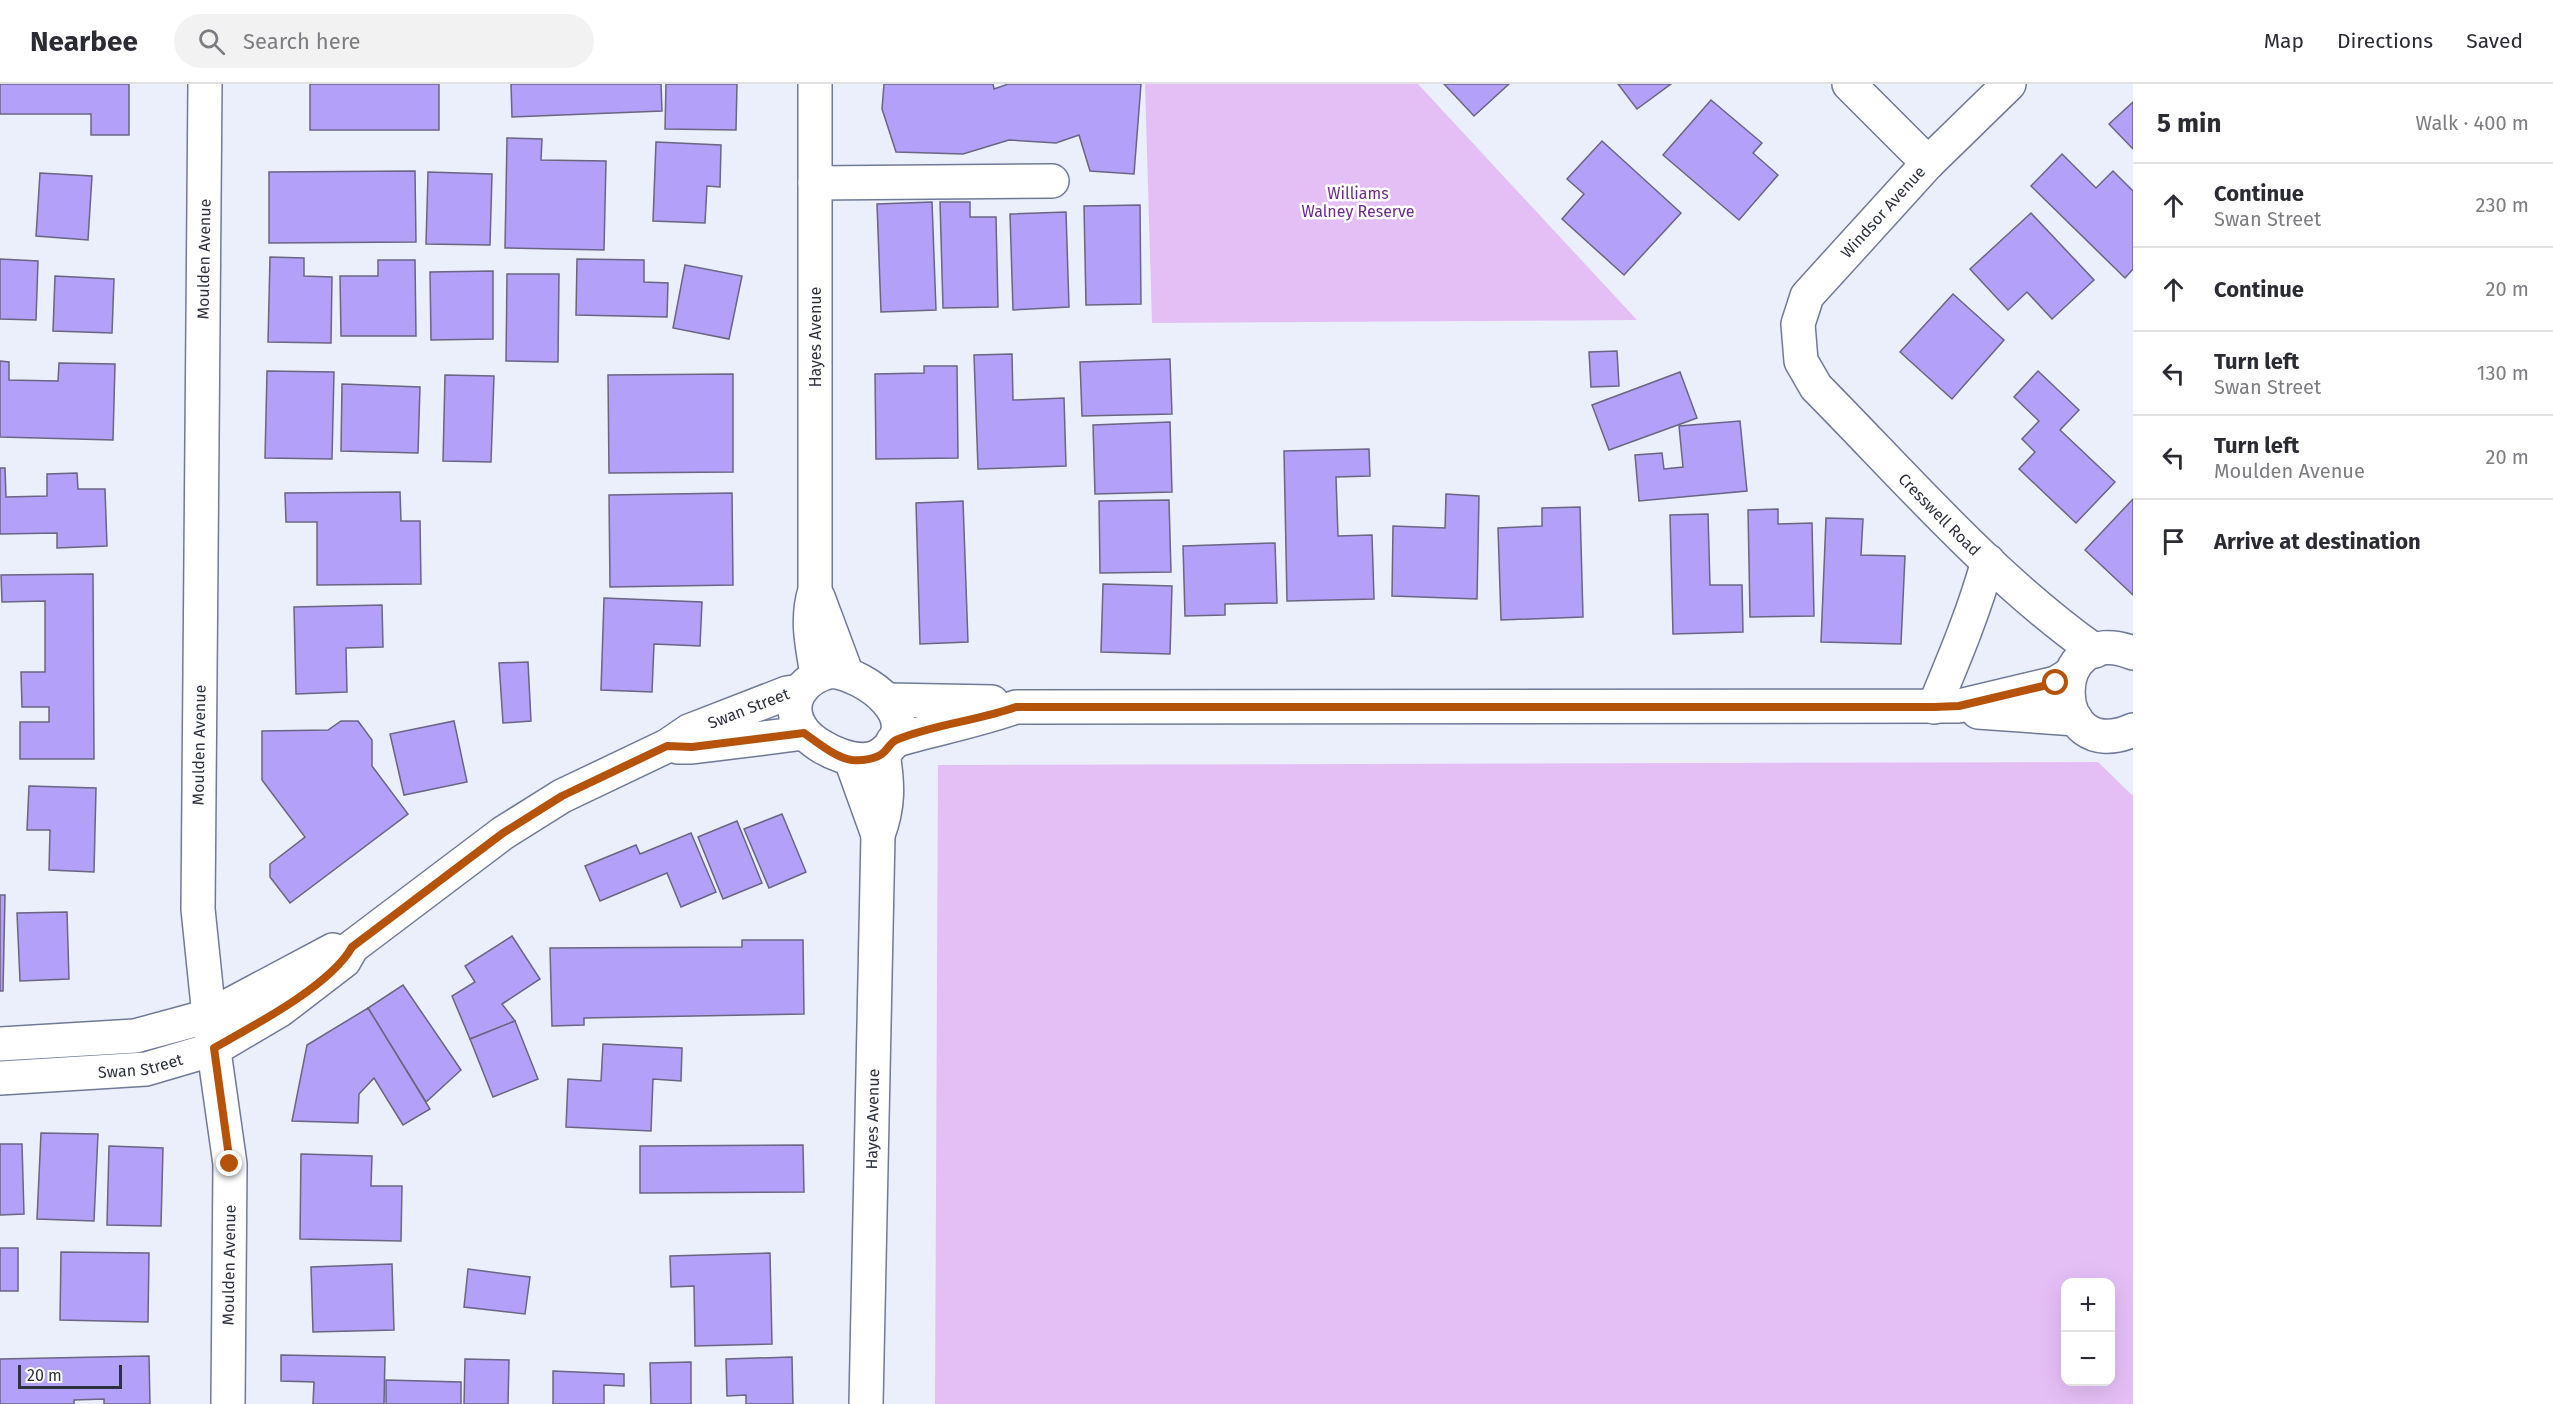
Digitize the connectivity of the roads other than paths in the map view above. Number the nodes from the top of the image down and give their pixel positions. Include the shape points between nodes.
1 (205, 84) edge
2 (815, 84) edge
3 (1849, 84) edge
4 (2008, 84) edge
5 (1928, 163) junction
6 (1052, 181) dead end
7 (815, 183) junction
8 (1801, 361) joint
9 (1988, 561) junction
10 (2095, 651) junction
11 (2133, 653) edge
12 (2069, 675) junction
13 (821, 679) junction
14 (888, 700) junction
15 (1946, 706) junction
16 (1016, 707) junction
17 (2076, 719) junction
18 (2133, 730) edge
19 (804, 733) junction
20 (667, 746) junction
21 (888, 747) junction
22 (851, 760) junction
23 (878, 835) junction
24 (352, 947) junction
25 (209, 1016) junction
26 (0, 1044) edge
27 (214, 1048) junction
28 (0, 1078) edge
29 (228, 1404) edge
30 (866, 1404) edge

1 - 25 street, Moulden Avenue via 198,909
2 - 7 street, Hayes Avenue
3 - 5 street
4 - 5 street, Windsor Avenue
5 - 8 street, Windsor Avenue via 1807,296 1798,324
6 - 7 street
7 - 13 street, Hayes Avenue via 815,590 810,607 810,635
8 - 9 street, Cresswell Road via 1816,387
9 - 10 street, Cresswell Road via 2051,620
9 - 15 street
10 - 11 street via 2114,648
10 - 12 street via 2085,656
12 - 15 street via 2056,683
12 - 17 street via 2067,698
13 - 14 street via 877,690
13 - 19 street via 796,703
13 - 20 street, Swan Street via 689,731
14 - 16 street via 1006,703
14 - 21 street via 897,728
15 - 16 street
15 - 17 street
16 - 21 street via 987,718 947,725
17 - 18 street via 2097,734 2109,736
19 - 20 street, Swan Street via 692,747
19 - 22 street
20 - 24 street, Swan Street via 562,796 503,833
21 - 22 street via 875,758
21 - 23 street, Hayes Avenue via 886,812
22 - 23 street, Hayes Avenue
23 - 30 street, Hayes Avenue
24 - 25 street, Swan Street via 338,947
24 - 27 street, Swan Street via 344,961 280,1010
25 - 26 street, Swan Street via 135,1036
25 - 27 street, Moulden Avenue
27 - 28 street, Swan Street via 146,1069
27 - 29 street, Moulden Avenue via 230,1164

